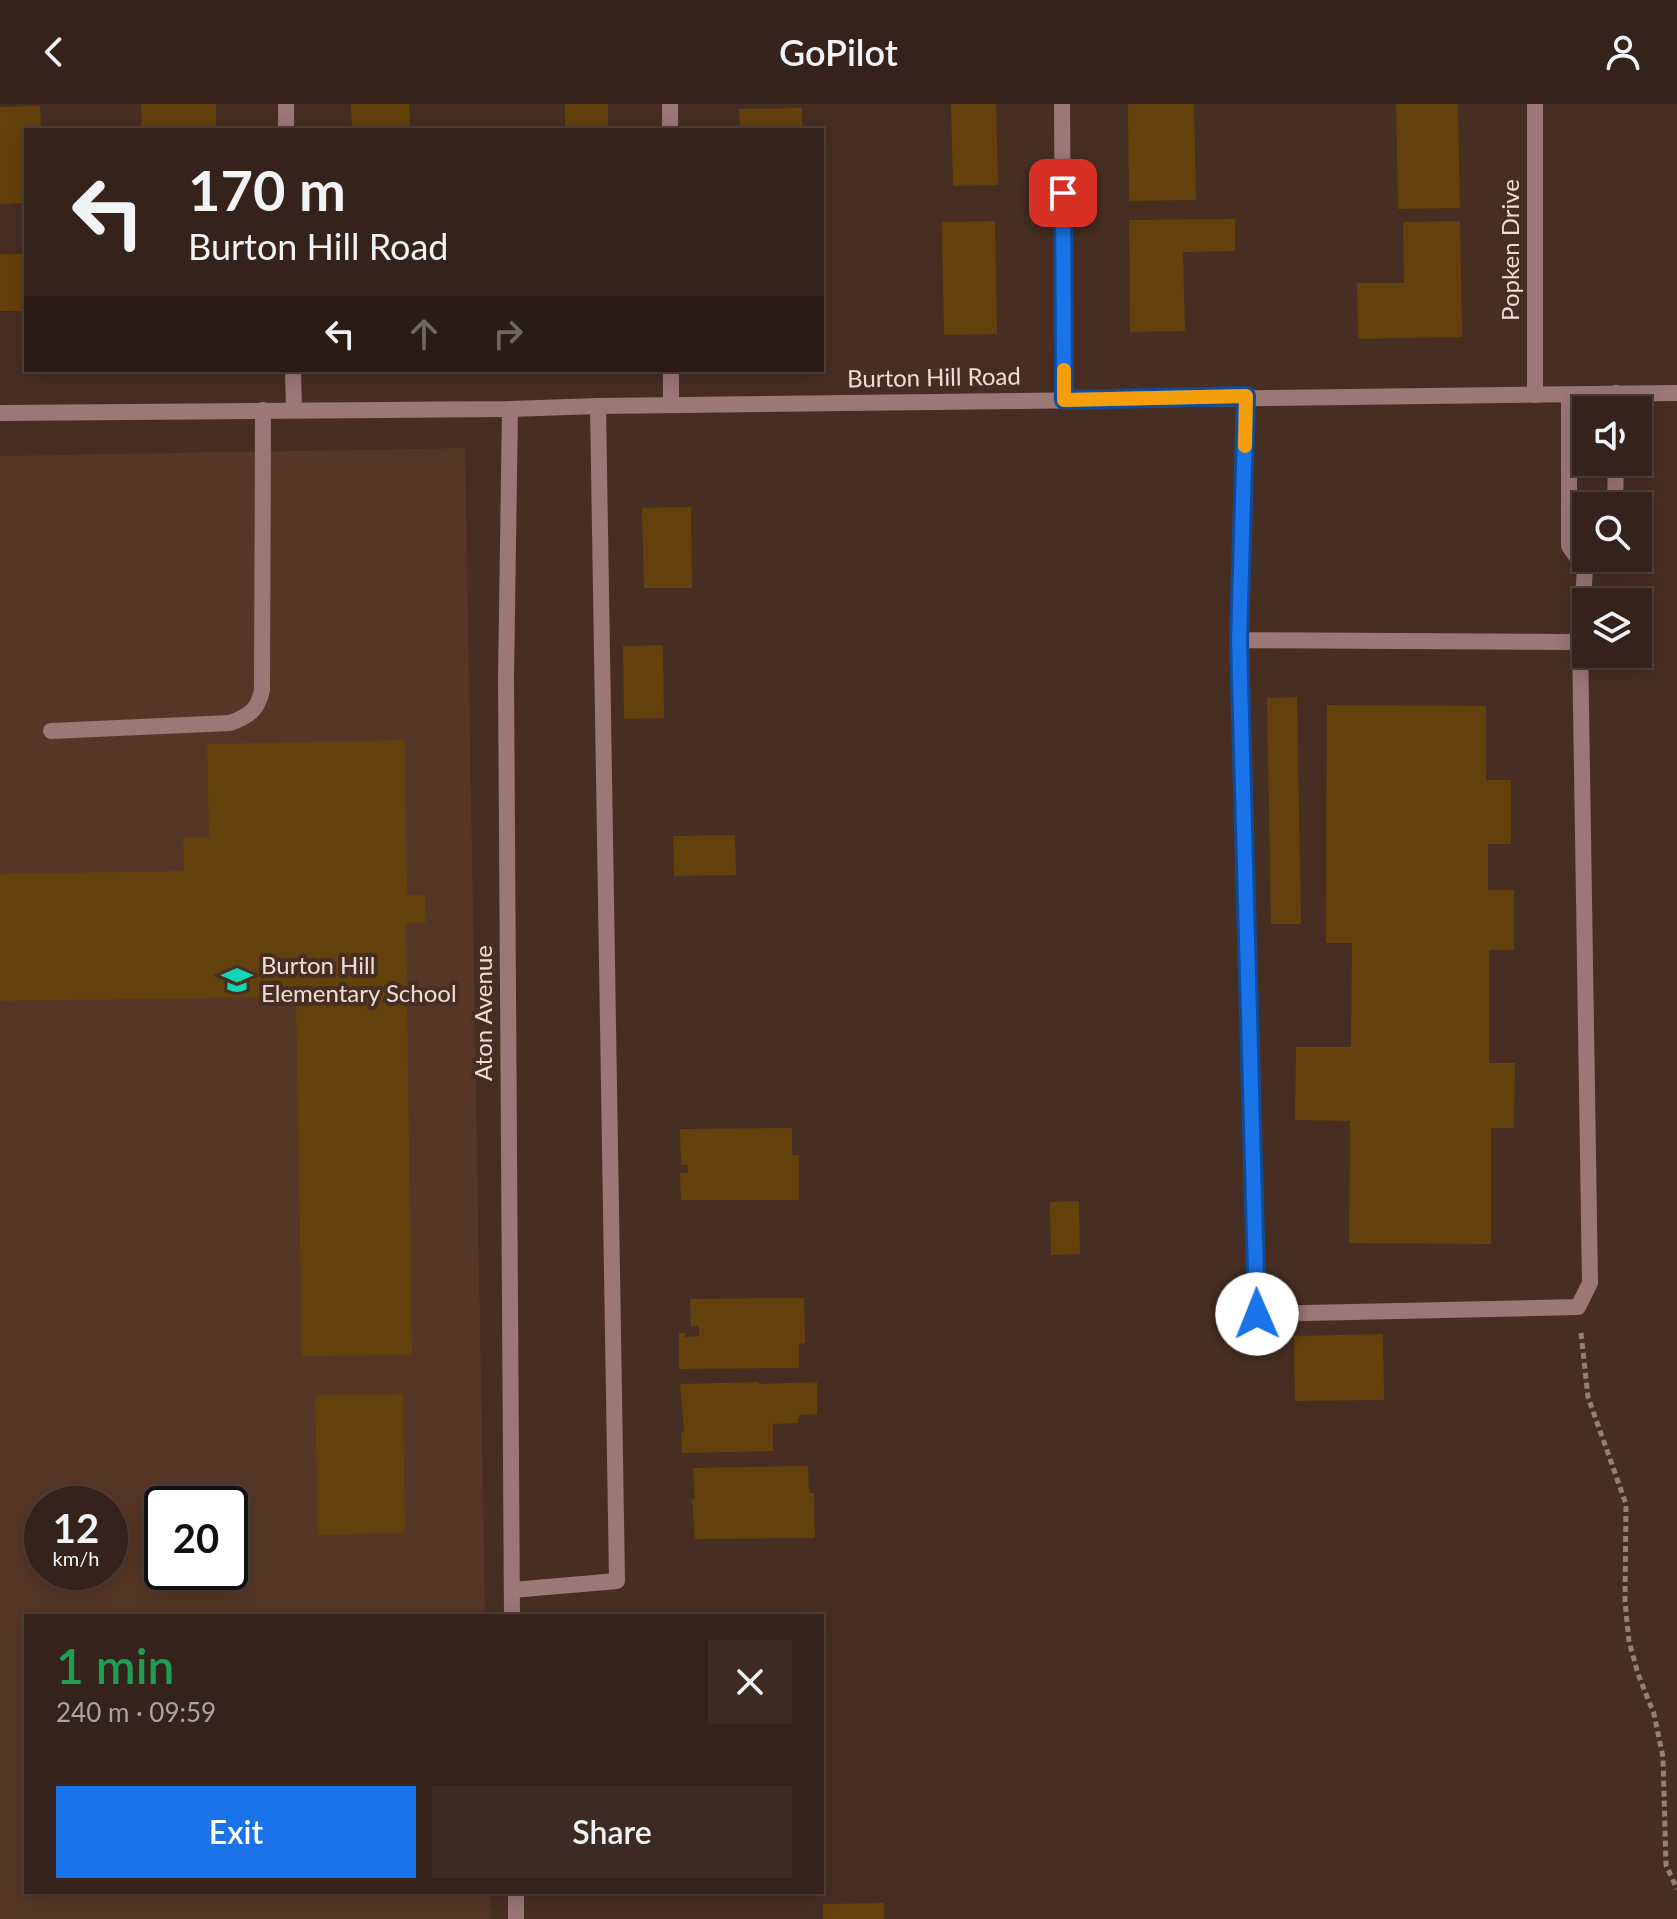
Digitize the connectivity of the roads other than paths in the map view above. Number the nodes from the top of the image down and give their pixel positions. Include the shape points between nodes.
1 (286, 104) edge
2 (670, 104) edge
3 (1062, 104) edge
4 (1535, 104) edge
5 (286, 128) edge
6 (670, 128) edge
7 (293, 372) edge
8 (671, 372) edge
9 (1677, 393) edge
10 (1535, 395) junction
11 (1569, 395) junction
12 (1246, 396) junction
13 (1576, 396) edge
14 (1652, 397) edge
15 (1064, 400) junction
16 (671, 405) junction
17 (598, 406) junction
18 (510, 409) junction
19 (263, 410) junction
20 (294, 410) junction
21 (0, 413) edge
22 (1572, 550) edge
23 (1239, 640) junction
24 (1572, 642) edge
25 (1580, 668) edge
26 (51, 731) dead end
27 (512, 1590) junction
28 (512, 1614) edge
29 (516, 1894) edge
30 (516, 1919) edge

1 - 5 street
2 - 6 street
3 - 15 street
4 - 10 street, Popken Drive
7 - 20 street
8 - 16 street
9 - 14 street, Burton Hill Road
10 - 11 street, Burton Hill Road
10 - 12 street, Burton Hill Road
11 - 13 street, Burton Hill Road
11 - 22 street
12 - 15 street, Burton Hill Road
12 - 23 street
15 - 16 street, Burton Hill Road
16 - 17 street, Burton Hill Road
17 - 18 street, Burton Hill Road
17 - 27 street via 617,1581
18 - 20 street, Burton Hill Road
18 - 27 street, Aton Avenue via 506,694
19 - 20 street, Burton Hill Road
19 - 21 street, Burton Hill Road
19 - 26 street via 259,704 230,723
23 - 24 street
23 - 25 street via 1257,1314 1578,1307 1590,1283
27 - 28 street, Aton Avenue
29 - 30 street

